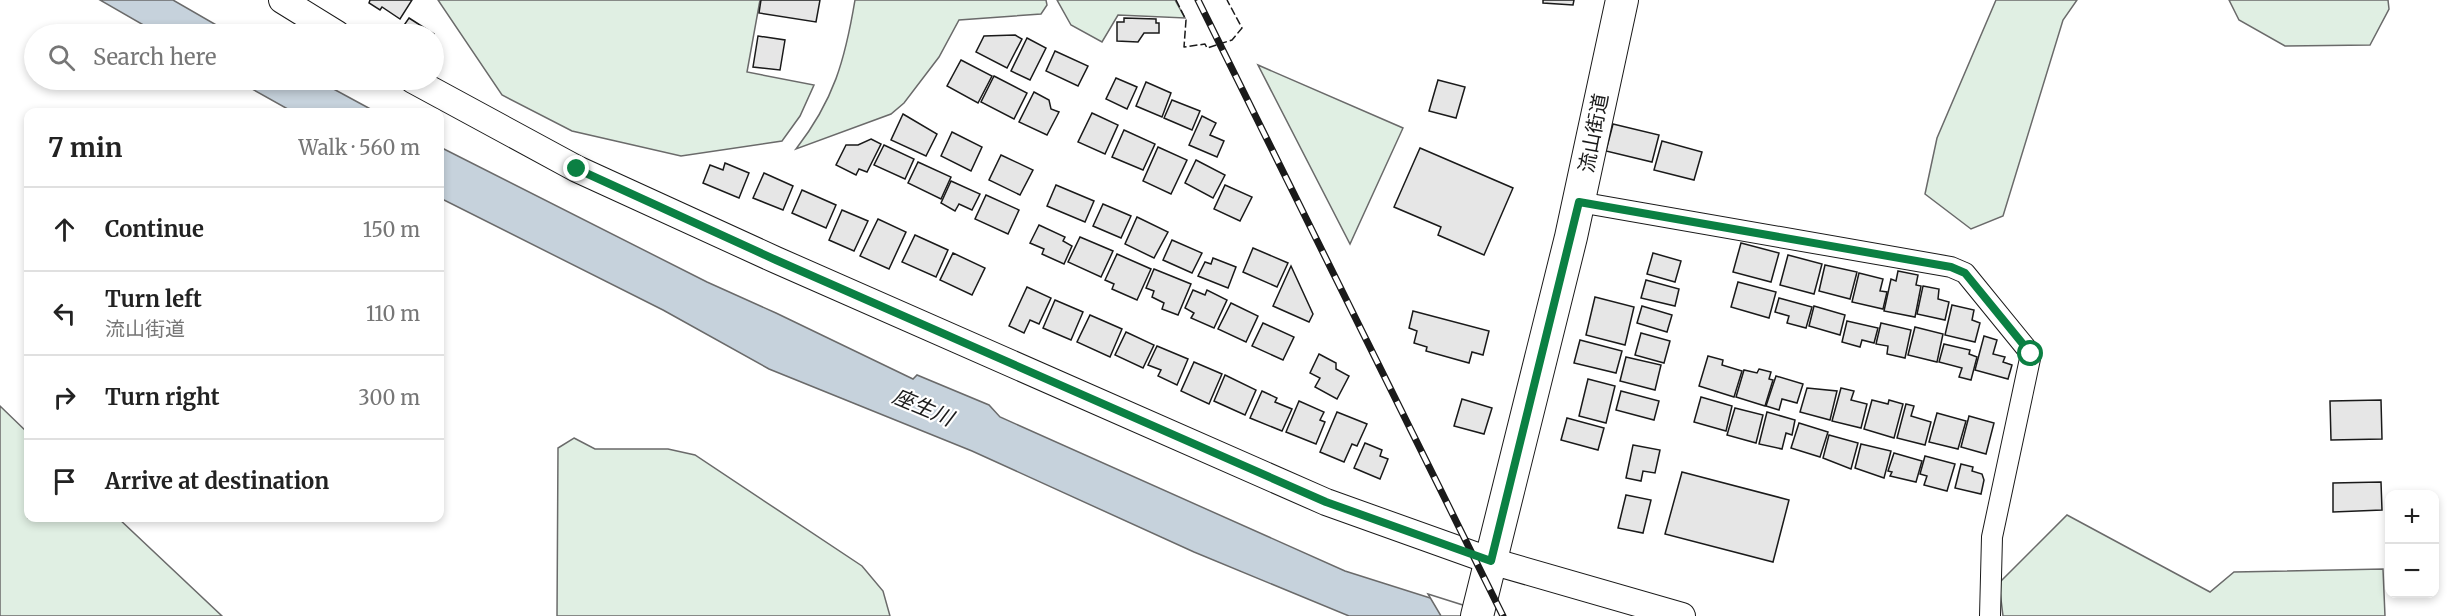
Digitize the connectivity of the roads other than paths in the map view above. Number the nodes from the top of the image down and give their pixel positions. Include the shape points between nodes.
1 (282, 0) edge
2 (1622, 0) edge
3 (321, 24) edge
4 (431, 90) edge
5 (1579, 202) junction
6 (1488, 574) junction
7 (1477, 616) edge
8 (1682, 616) edge
9 (1990, 616) edge

1 - 3 street
2 - 5 main road, 流山街道
4 - 6 street via 577,169
5 - 6 main road, 流山街道
5 - 9 street via 1928,263 1965,273 2031,354 1992,537
6 - 7 main road, 流山街道
6 - 8 street

